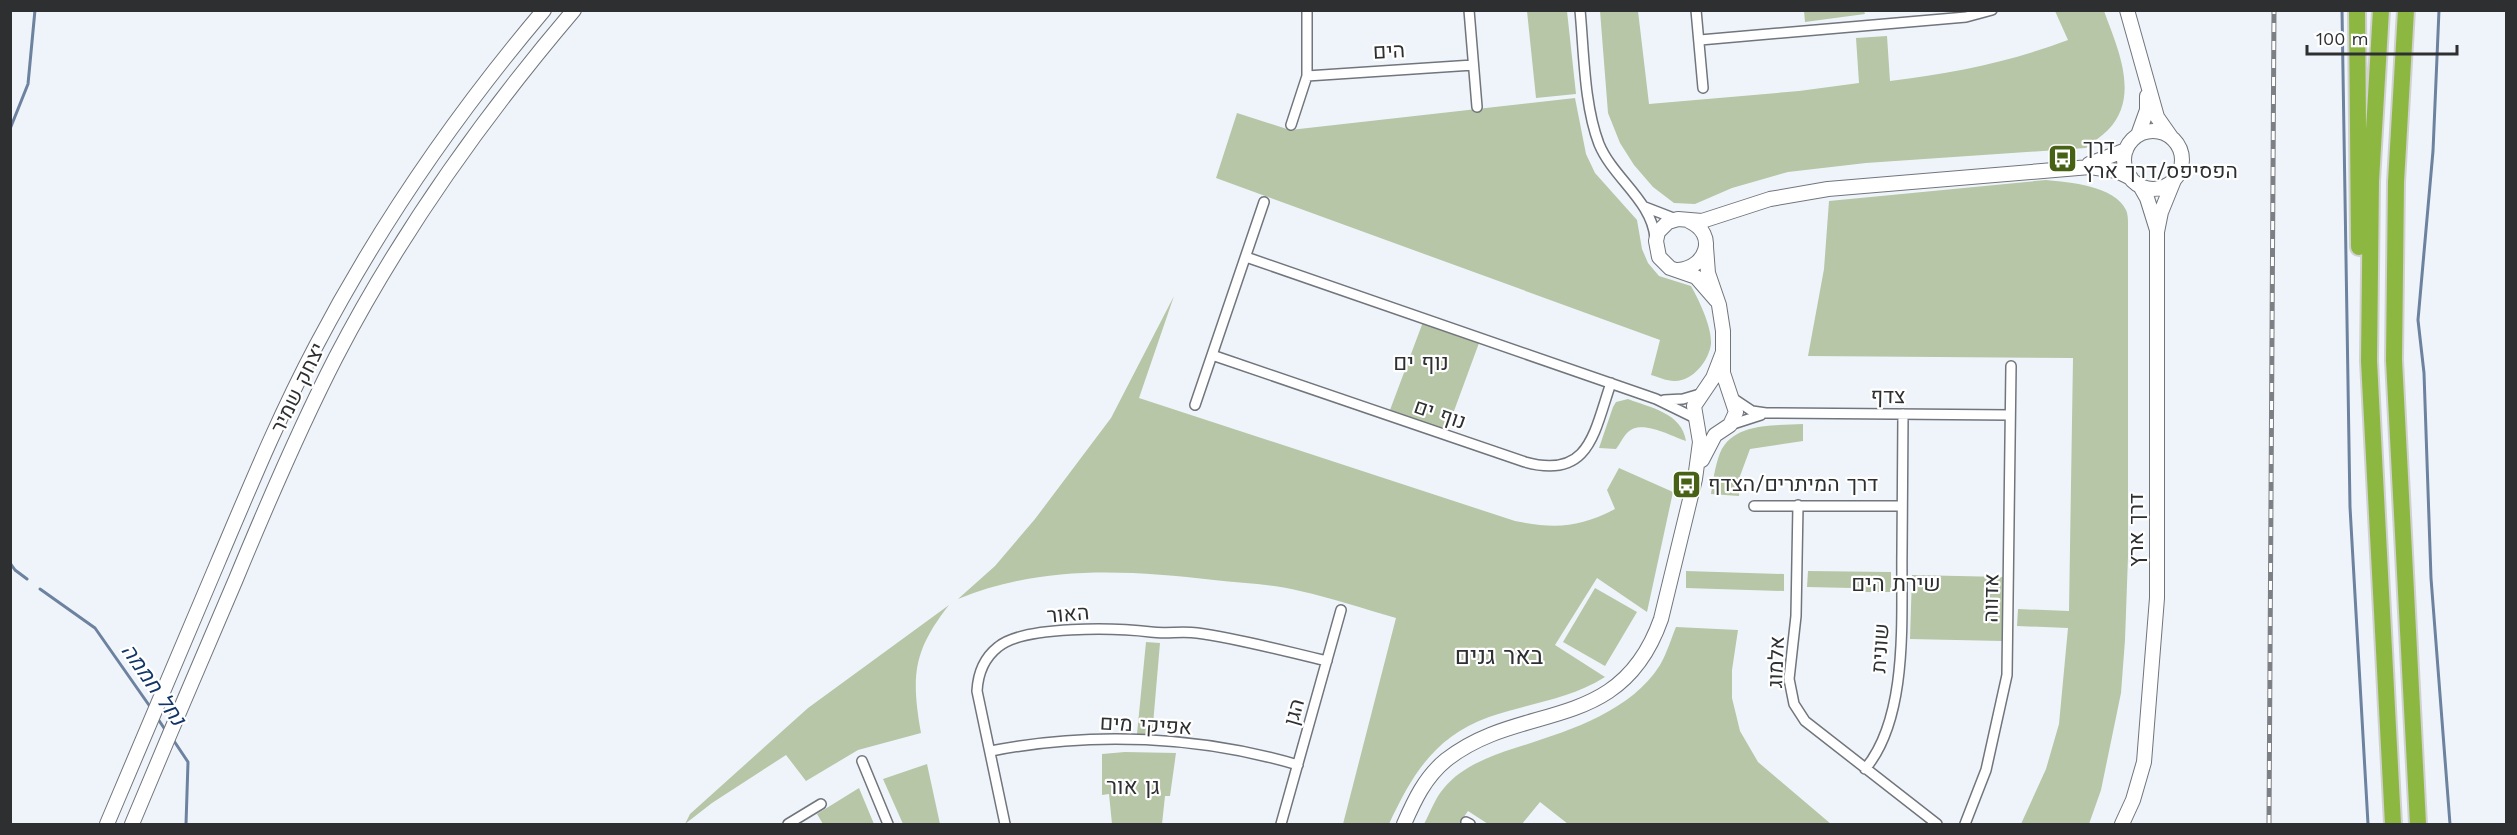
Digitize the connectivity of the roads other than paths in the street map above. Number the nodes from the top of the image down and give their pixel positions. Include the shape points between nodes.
1 (544, 10) edge
2 (574, 10) edge
3 (1307, 10) edge
4 (1469, 10) edge
5 (1580, 10) edge
6 (1696, 10) edge
7 (2127, 10) edge
8 (2357, 10) edge
9 (2381, 10) edge
10 (2406, 10) edge
11 (2418, 10) edge
12 (1989, 11) edge
13 (1700, 40) junction
14 (1473, 65) junction
15 (2145, 73) junction
16 (1306, 76) junction
17 (1703, 88) dead end
18 (1477, 107) dead end
19 (1291, 125) dead end
20 (2138, 135) junction
21 (2173, 138) junction
22 (2126, 150) junction
23 (2076, 168) junction
24 (2174, 180) junction
25 (2135, 181) junction
26 (1264, 202) dead end
27 (1645, 207) junction
28 (1742, 208) junction
29 (1683, 220) junction
30 (2157, 232) junction
31 (1656, 241) junction
32 (1706, 245) junction
33 (1246, 257) junction
34 (2394, 265) junction
35 (1678, 270) junction
36 (1716, 300) junction
37 (1723, 352) junction
38 (1212, 355) junction
39 (2011, 366) dead end
40 (1611, 384) junction
41 (1701, 393) junction
42 (1732, 397) junction
43 (2370, 397) junction
44 (1656, 399) junction
45 (1195, 405) dead end
46 (1766, 413) junction
47 (1903, 414) junction
48 (2010, 415) junction
49 (1696, 420) junction
50 (1725, 428) junction
51 (1695, 479) junction
52 (1798, 505) junction
53 (1754, 506) dead end
54 (1902, 506) junction
55 (1341, 610) dead end
56 (1327, 661) junction
57 (991, 751) junction
58 (862, 761) dead end
59 (1298, 765) junction
60 (1865, 769) junction
61 (821, 804) dead end
62 (107, 825) edge
63 (132, 825) edge
64 (788, 825) edge
65 (888, 825) edge
66 (1005, 825) edge
67 (1281, 825) edge
68 (1404, 825) edge
69 (1937, 825) edge
70 (1965, 825) edge
71 (2122, 825) edge
72 (2392, 825) edge
73 (2418, 825) edge

1 - 62 main road, יצחק שמיר via 418,175 357,270 316,346 274,430
2 - 63 main road, יצחק שמיר via 437,188 377,282 336,357 295,440
3 - 16 street
4 - 14 street
5 - 27 street via 1597,138 1616,173
6 - 13 street
7 - 15 main road
8 - 43 highway via 2360,314
9 - 43 highway via 2370,181
10 - 34 highway
11 - 34 highway
12 - 13 street via 1966,17
13 - 17 street
14 - 16 street, הים
14 - 18 street
15 - 20 main road via 2147,110
15 - 21 main road via 2157,117
16 - 19 street
20 - 21 main road via 2156,131
20 - 22 main road
21 - 24 main road via 2179,145 2182,163
22 - 23 main road
22 - 25 main road via 2126,169
23 - 25 main road via 2105,169
23 - 28 main road via 1828,189
24 - 25 main road via 2158,188
24 - 30 main road, דרך ארץ
25 - 30 main road, דרך ארץ via 2147,198
26 - 33 street
27 - 29 street
27 - 31 street
28 - 29 main road via 1702,221
28 - 32 main road via 1718,225
29 - 31 main road via 1662,227
29 - 32 main road via 1698,226
30 - 71 main road, דרך ארץ via 2156,607 2144,762
31 - 35 main road via 1664,264
32 - 35 main road via 1696,265
32 - 36 main road via 1708,273
33 - 38 street
33 - 40 street
34 - 73 highway via 2396,426
35 - 36 main road via 1696,277
36 - 37 main road
37 - 41 main road via 1719,367
37 - 42 main road via 1723,373
38 - 40 street, נוף ים via 1525,462 1550,467 1570,463 1583,453 1592,439
38 - 45 street
39 - 48 street, אדווה
40 - 44 street
41 - 42 main road via 1719,388
41 - 44 street via 1674,400
41 - 49 main road via 1694,406
42 - 46 street, צדף via 1752,411
42 - 50 main road via 1736,412
43 - 72 highway
44 - 49 street
46 - 47 street, צדף
46 - 50 street, צדף
47 - 48 street, צדף
47 - 54 street, שונית
48 - 70 street, אדווה via 2007,675 1986,770
49 - 50 main road via 1709,430
49 - 51 main road via 1700,442
50 - 51 main road via 1710,443
51 - 68 main road via 1661,619 1635,668 1616,686 1584,705 1491,736 1456,753 1426,780
52 - 53 street
52 - 54 street
52 - 60 street, אלמוג via 1791,693 1805,721
54 - 60 street, שונית via 1898,670 1887,731
55 - 56 street, הגן
56 - 57 street, האור via 1194,632 1096,629 1016,638 999,646 986,659 978,677 977,691
56 - 59 street, הגן
57 - 59 street, אפיקי מים via 1048,741 1143,740 1258,753
57 - 66 street, האור
58 - 65 street
59 - 67 street, הגן
60 - 69 street, אלמוג
61 - 64 street

